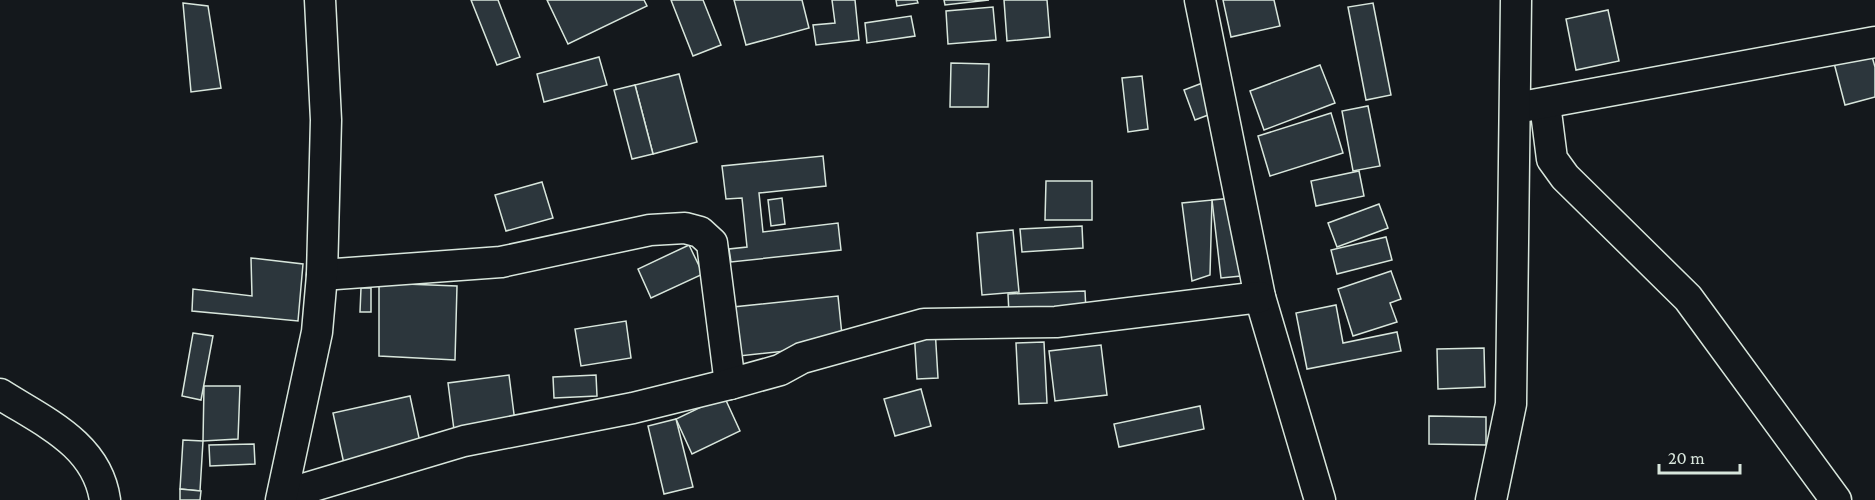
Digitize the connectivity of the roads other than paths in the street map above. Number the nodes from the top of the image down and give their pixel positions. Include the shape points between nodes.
1 (320, 0) edge
2 (1200, 0) edge
3 (1516, 0) edge
4 (1875, 42) edge
5 (1545, 104) junction
6 (1516, 107) junction
7 (322, 275) junction
8 (1260, 297) junction
9 (730, 384) junction
10 (0, 394) edge
11 (282, 498) edge
12 (105, 500) edge
13 (1320, 500) edge
14 (1491, 500) edge
15 (1836, 500) edge

1 - 7 street via 326,120
2 - 8 street
3 - 6 street
4 - 5 street
5 - 6 street
5 - 15 street via 1552,159 1558,168 1688,298
6 - 14 street via 1511,404
7 - 9 street via 501,262 650,230 685,228 700,232 712,243
7 - 11 street via 317,332
8 - 9 street via 1056,322 924,324 802,358 780,370
8 - 13 street
9 - 11 street via 633,408 464,441
10 - 12 street via 82,449 98,471

